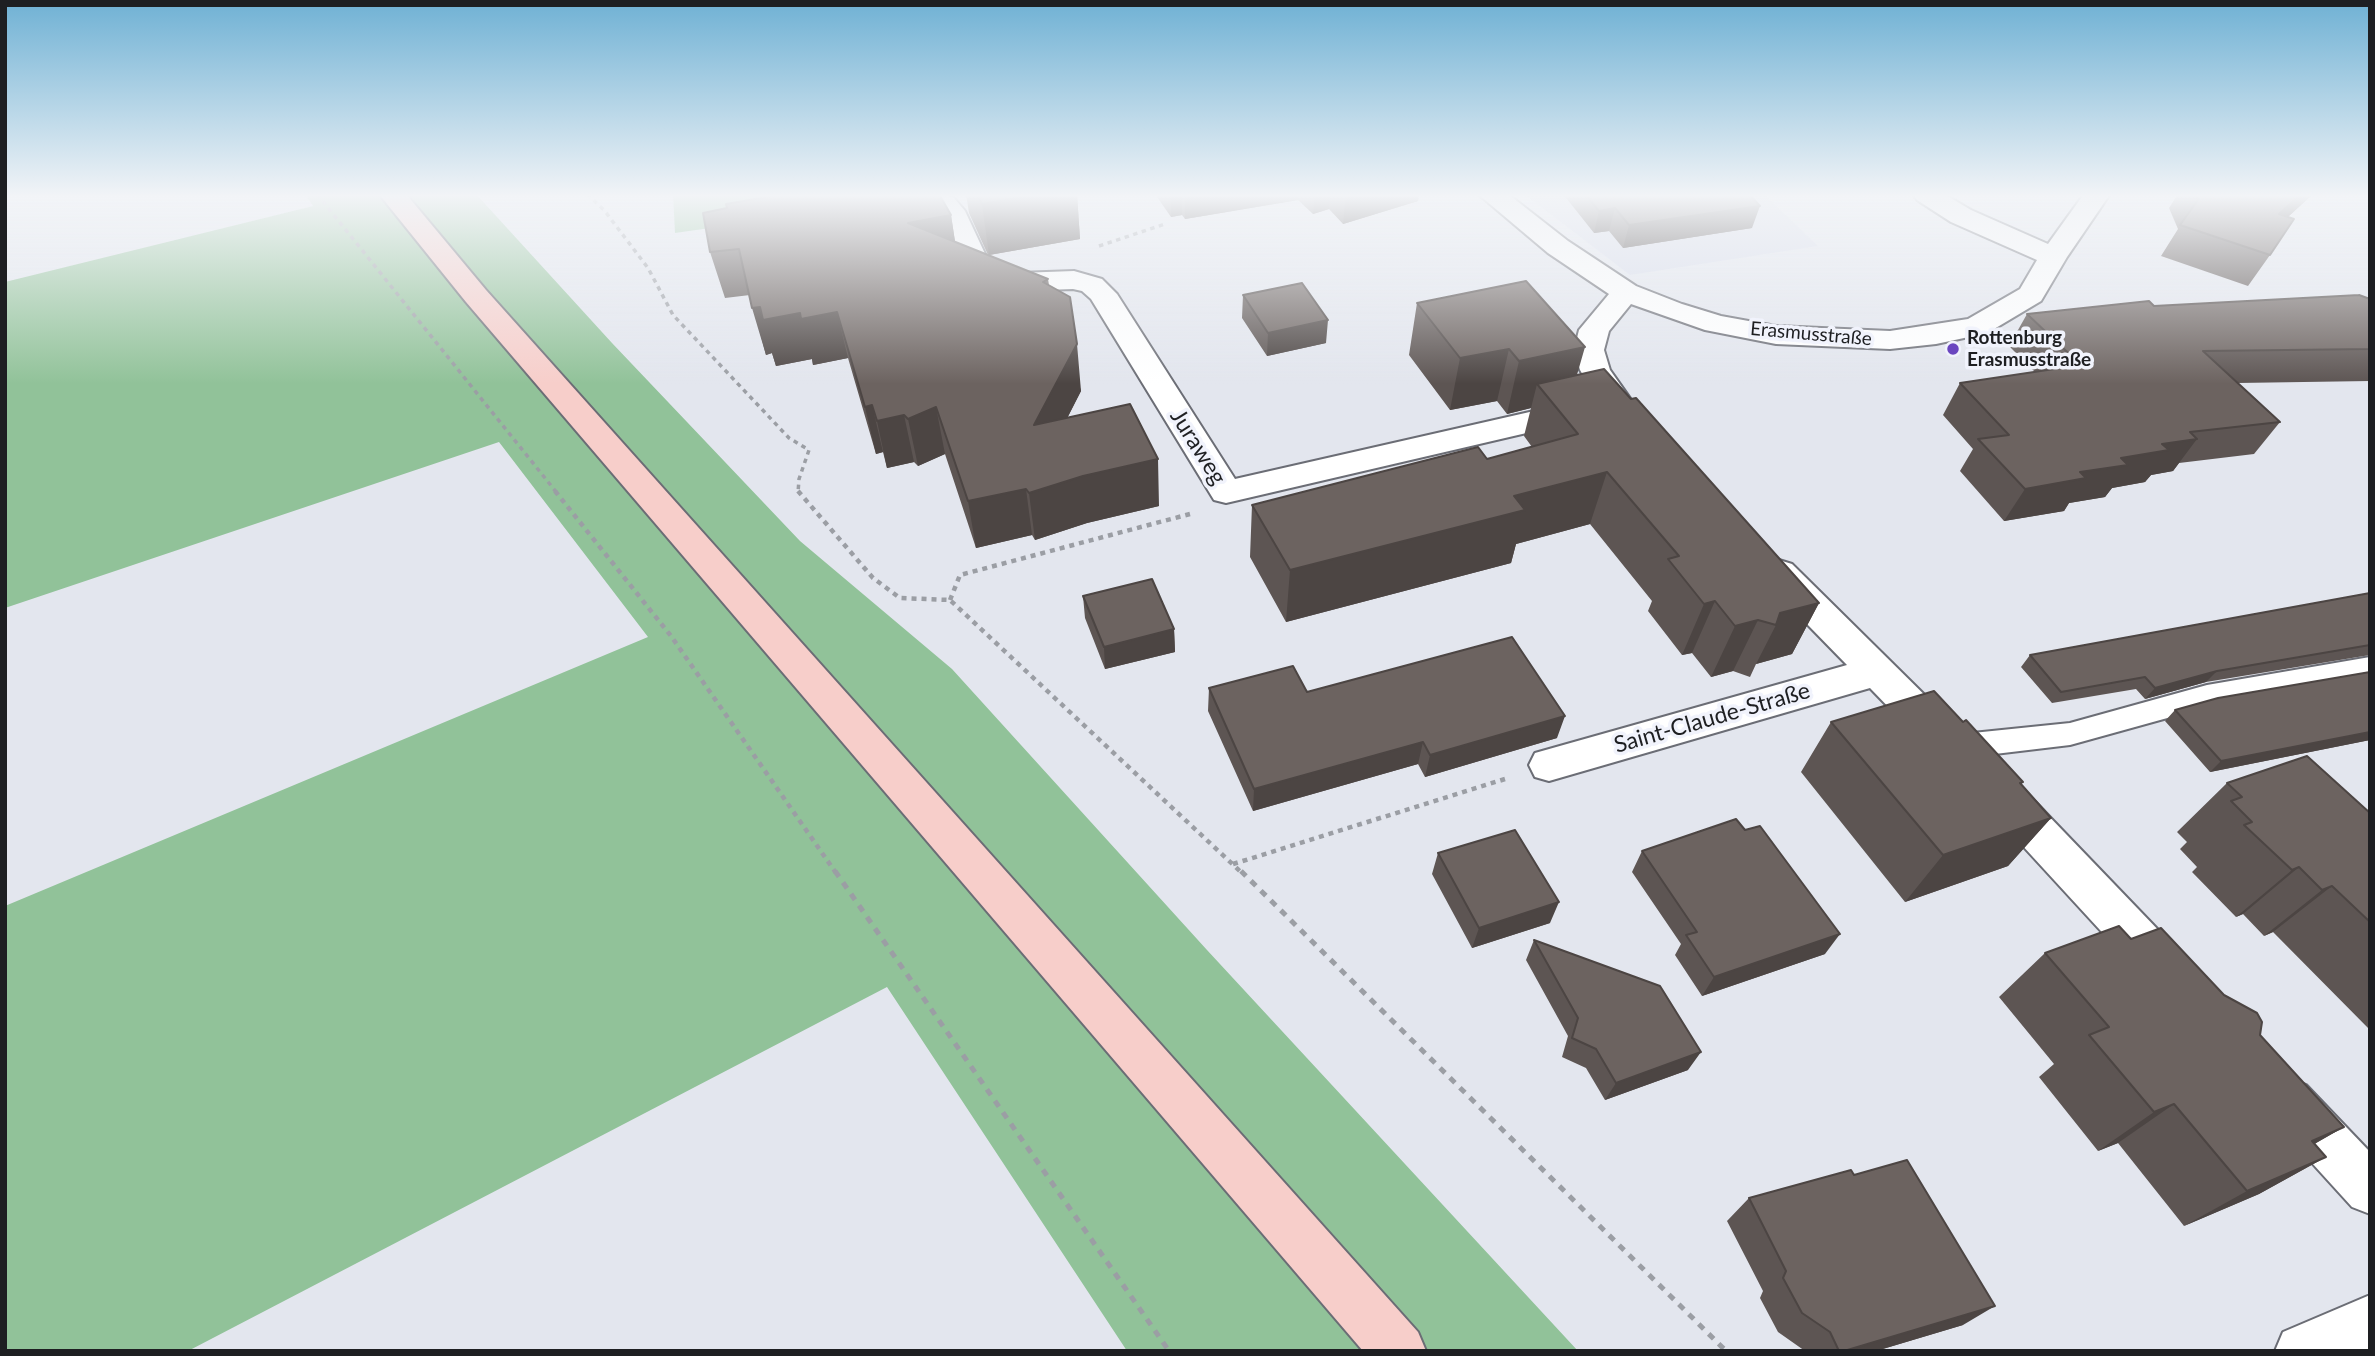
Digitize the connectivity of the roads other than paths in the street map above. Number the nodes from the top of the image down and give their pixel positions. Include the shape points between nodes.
1 (444, 257) edge
2 (972, 257) edge
3 (1574, 257) edge
4 (2053, 257) edge
5 (1626, 292) junction
6 (1614, 402) junction
7 (1653, 442) edge
8 (1749, 542) edge
9 (2370, 667) edge
10 (1875, 672) junction
11 (1953, 747) junction
12 (1549, 765) road end
13 (2199, 1005) edge
14 (2266, 1077) edge
15 (2370, 1189) edge
16 (1399, 1351) edge

1 - 16 main road
2 - 6 street, Juraweg via 975,263 1015,282 1064,281 1092,285 1102,294 1226,492
3 - 5 street, Erasmusstraße
4 - 5 street, Erasmusstraße via 2031,295 1978,326 1890,340 1776,335 1716,324
5 - 6 street via 1594,330 1589,350
6 - 7 street
8 - 10 street
9 - 11 lane via 2207,696 2070,734
10 - 11 street
10 - 12 street, Saint-Claude-Straße
11 - 13 street via 2029,821
14 - 15 street

